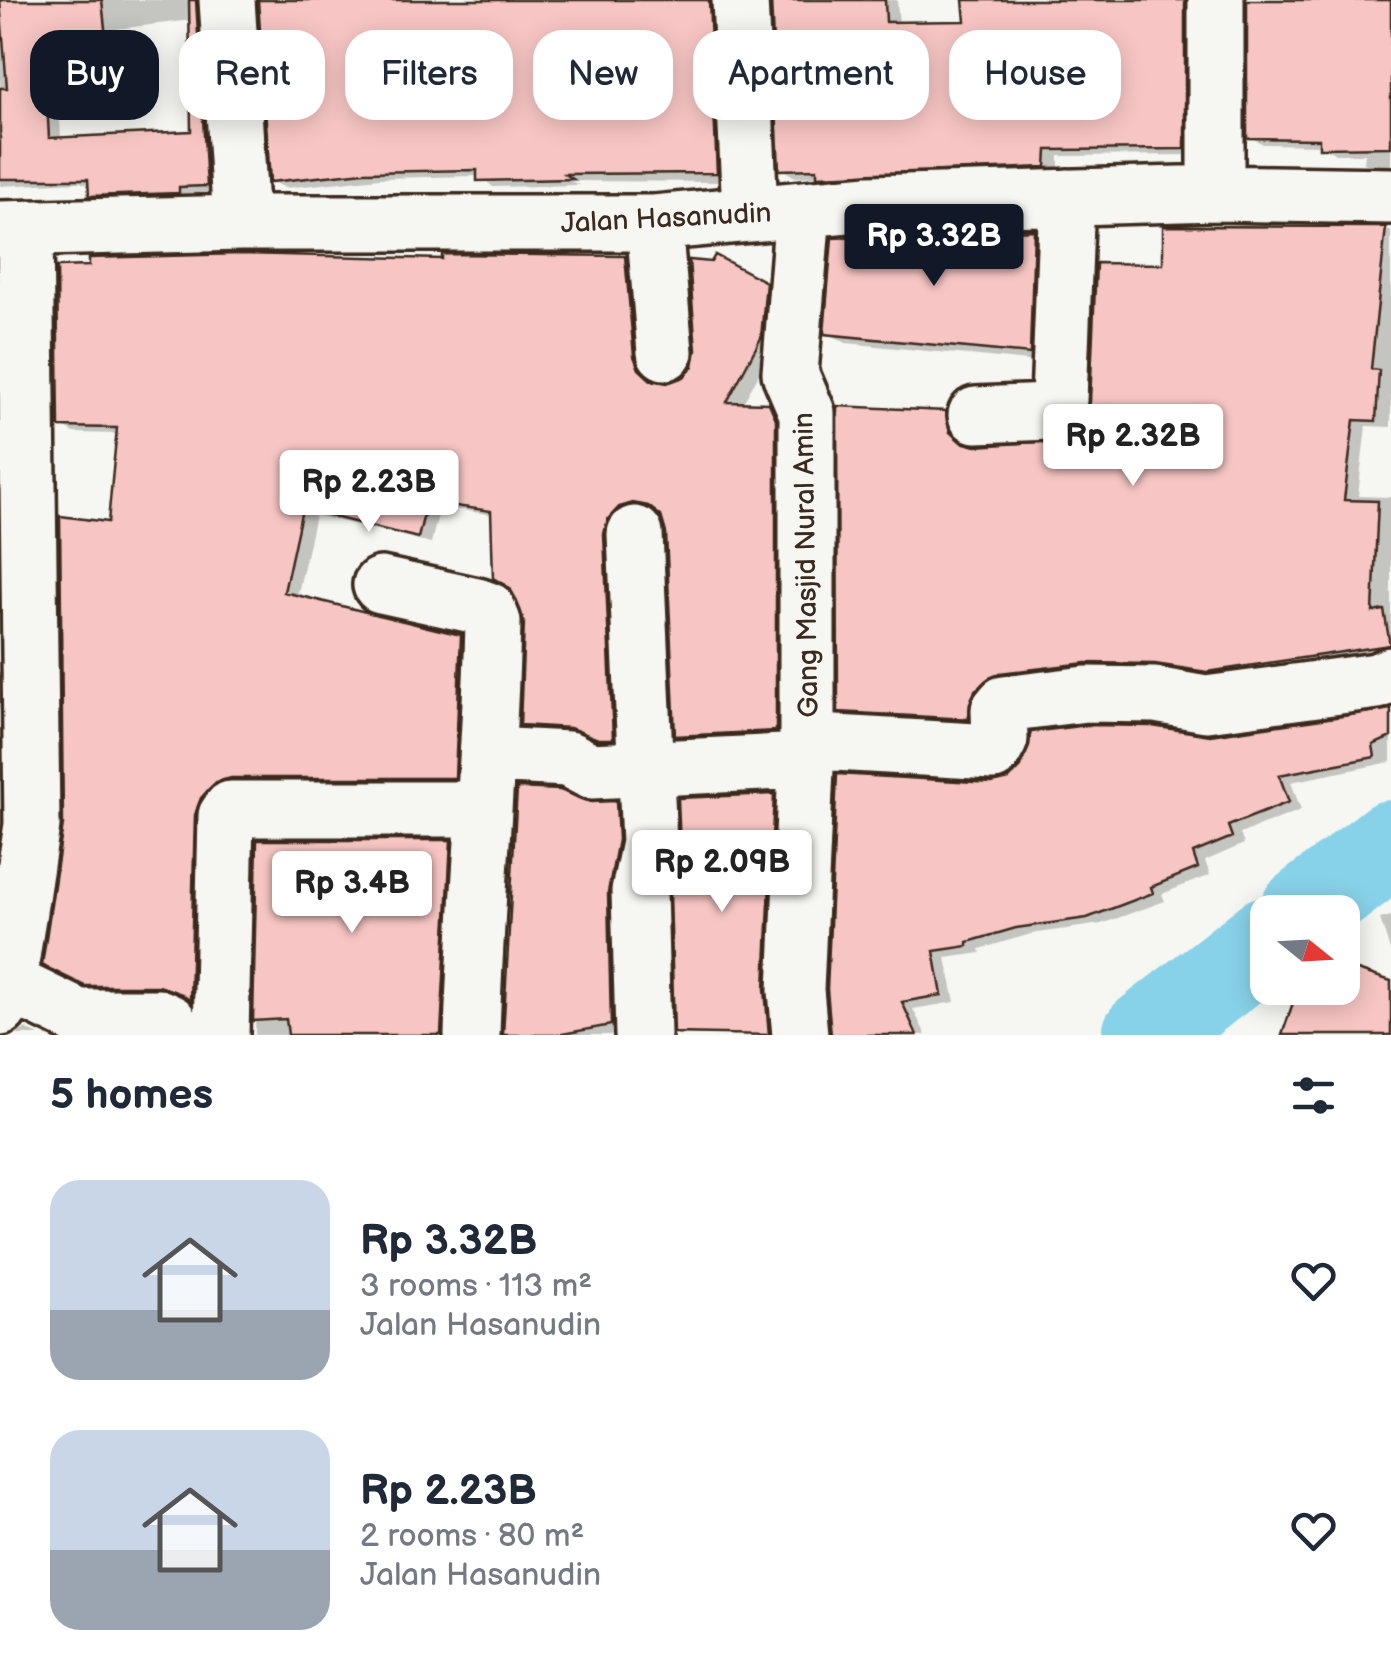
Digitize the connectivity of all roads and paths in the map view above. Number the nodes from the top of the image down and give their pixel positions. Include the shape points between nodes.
1 (226, 0) edge
2 (740, 0) edge
3 (1216, 0) edge
4 (1216, 192) junction
5 (1391, 196) edge
6 (1068, 197) junction
7 (803, 210) junction
8 (750, 211) junction
9 (241, 222) junction
10 (654, 223) junction
11 (12, 229) edge
12 (665, 352) dead end
13 (976, 415) dead end
14 (634, 534) dead end
15 (380, 585) dead end
16 (16, 598) edge
17 (1391, 675) edge
18 (806, 753) junction
19 (490, 755) junction
20 (644, 770) junction
21 (483, 809) junction
22 (3, 990) edge
23 (174, 1035) edge
24 (221, 1035) edge
25 (472, 1035) edge
26 (642, 1035) edge
27 (800, 1035) edge

1 - 9 street
2 - 8 street
3 - 4 street
4 - 5 street, Jalan Hasanudin
4 - 6 street, Jalan Hasanudin
6 - 7 street, Jalan Hasanudin
6 - 13 street via 1059,400 1051,412
7 - 8 street, Jalan Hasanudin
7 - 18 street, Gang Masjid Nural Amin via 790,373 808,412
8 - 10 street, Jalan Hasanudin
9 - 10 street, Jalan Hasanudin
9 - 11 street, Jalan Hasanudin
10 - 12 street
11 - 16 street
14 - 20 street
15 - 19 street via 488,610
16 - 22 street via 32,824
17 - 18 street via 1206,704 1086,694 1004,704 994,752 835,743
18 - 20 street
18 - 27 street, Gang Masjid Nural Amin
19 - 20 street via 568,759 592,771
19 - 21 street
20 - 26 street via 649,842 640,891
21 - 24 street via 231,809
21 - 25 street
22 - 23 street via 78,1016 158,1017 170,1022

